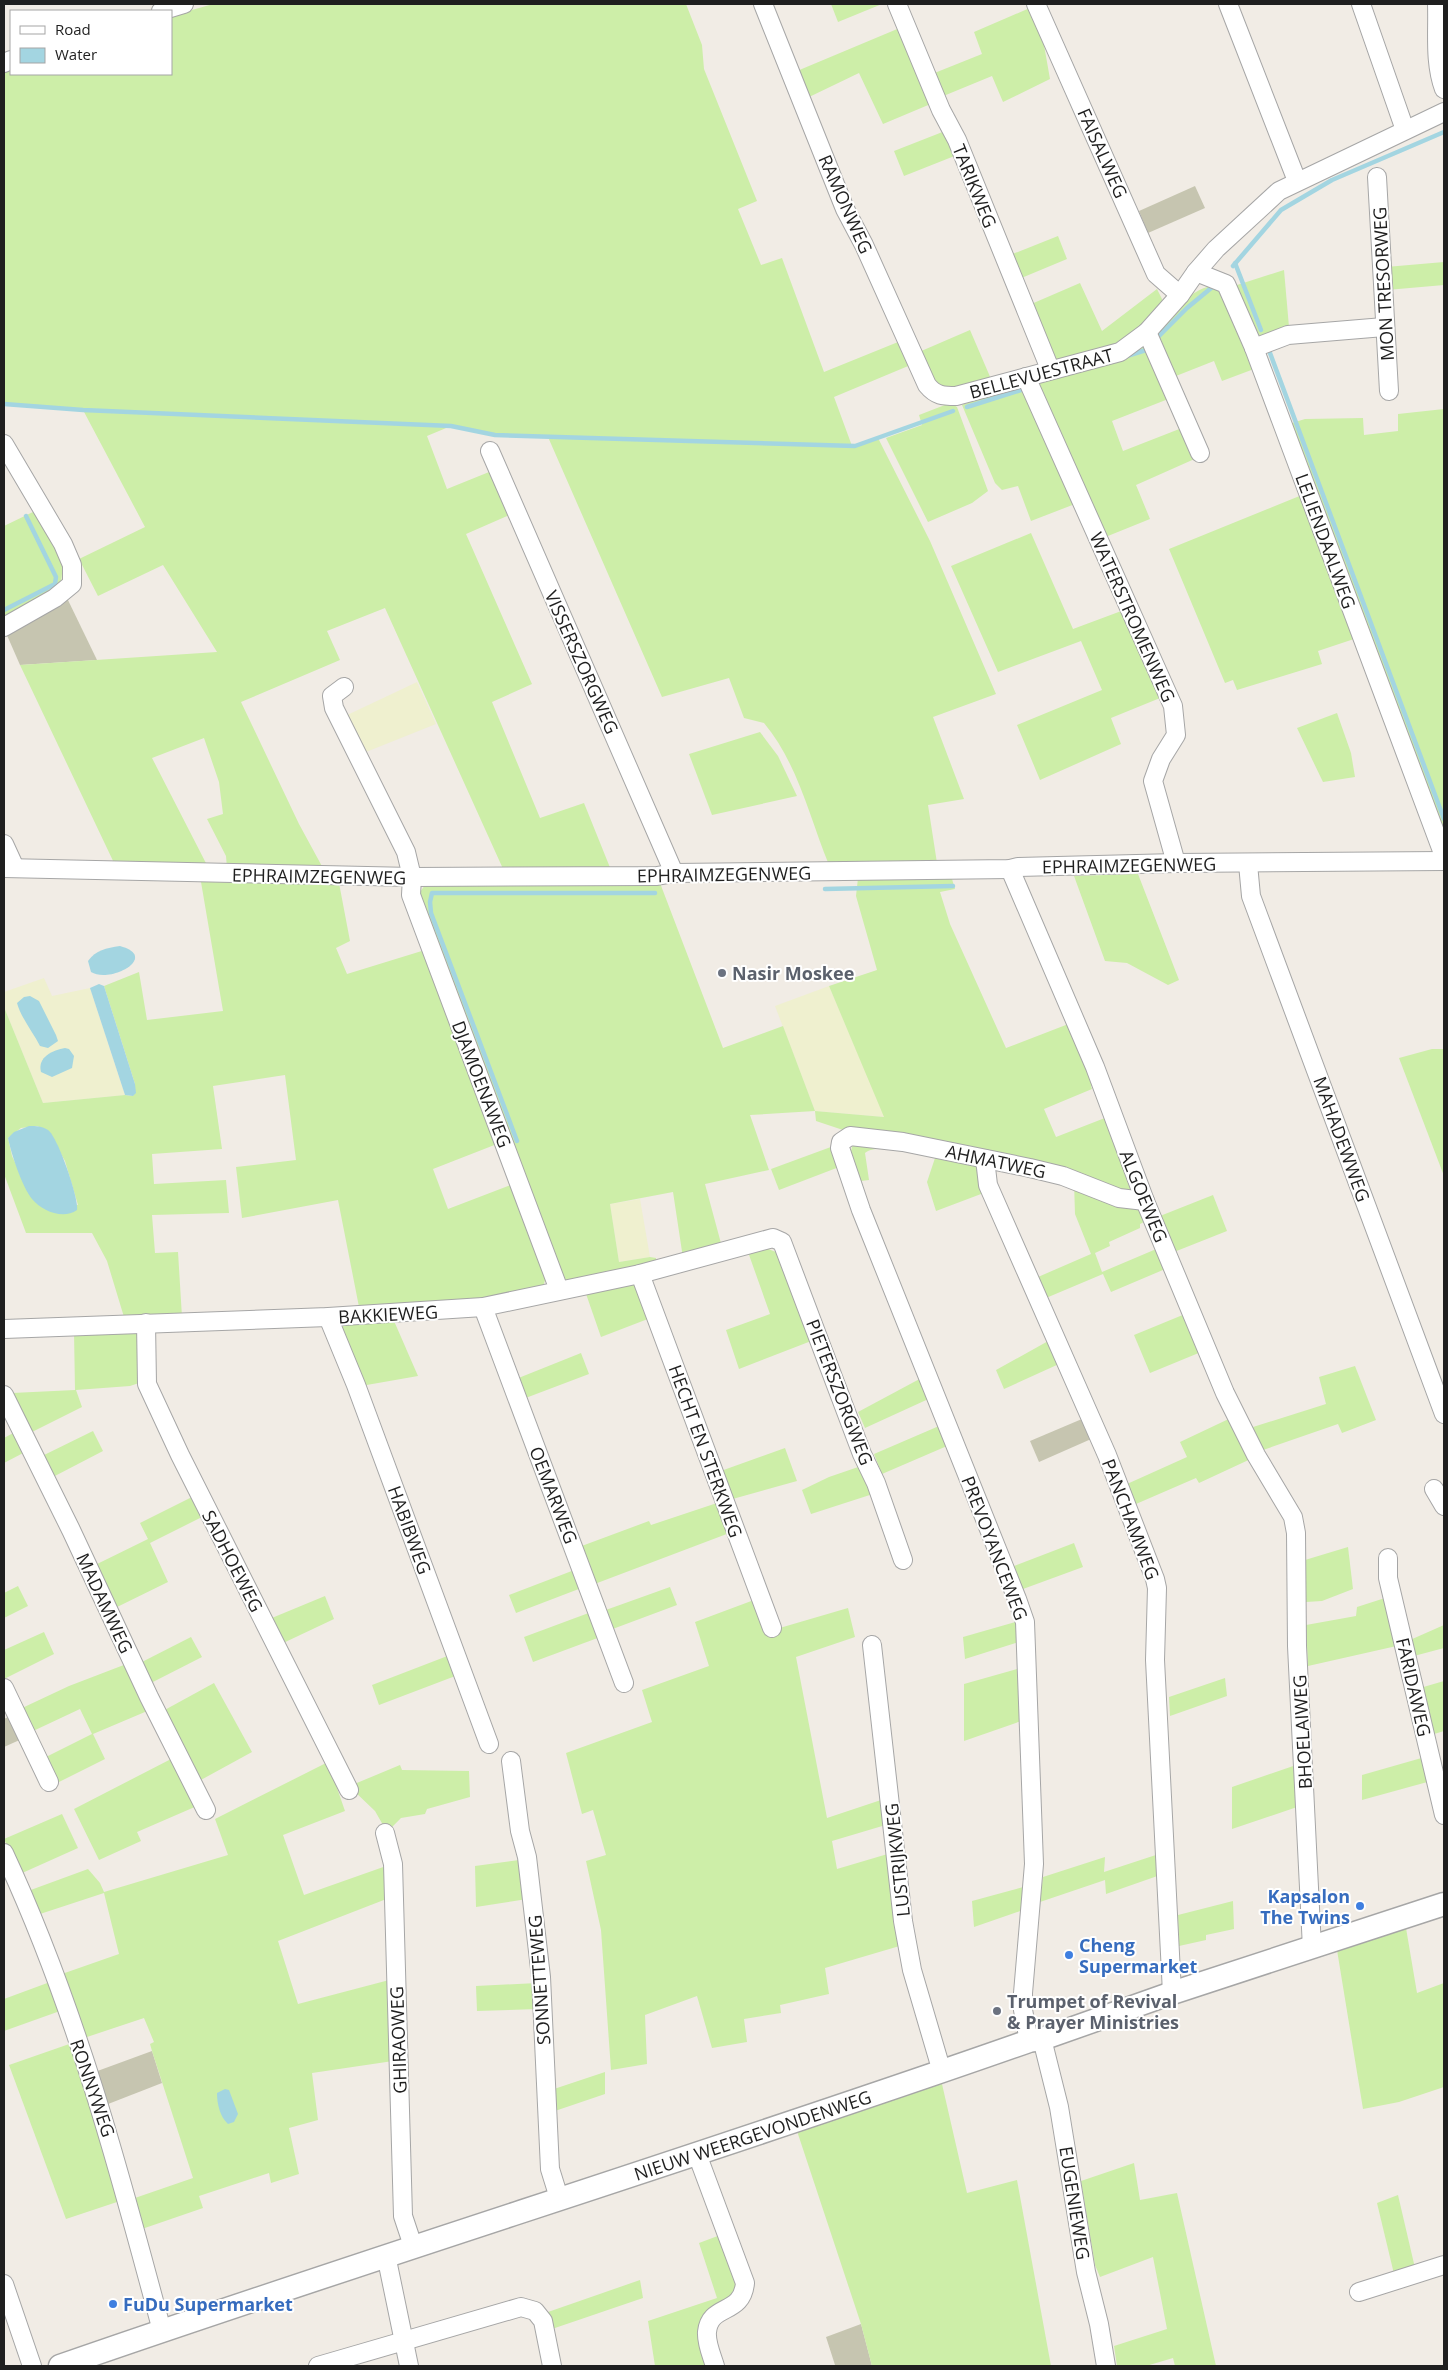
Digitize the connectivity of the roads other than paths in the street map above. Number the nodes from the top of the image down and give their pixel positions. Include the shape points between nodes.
1 (184, 4) edge
2 (763, 4) edge
3 (897, 4) edge
4 (1036, 4) edge
5 (1228, 4) edge
6 (1361, 4) edge
7 (1438, 4) edge
8 (164, 10) edge
9 (1444, 89) edge
10 (1444, 112) edge
11 (1405, 130) junction
12 (1377, 177) dead end
13 (1297, 181) junction
14 (1196, 272) junction
15 (1180, 295) junction
16 (1384, 327) junction
17 (1147, 332) junction
18 (1254, 348) junction
19 (1050, 369) junction
20 (1026, 377) junction
21 (1389, 391) dead end
22 (940, 396) joint
23 (4, 444) edge
24 (490, 451) dead end
25 (1200, 452) dead end
26 (4, 627) edge
27 (344, 687) dead end
28 (4, 844) edge
29 (1444, 856) edge
30 (1444, 862) edge
31 (1176, 863) junction
32 (1248, 864) junction
33 (10, 868) edge
34 (1010, 869) junction
35 (674, 873) junction
36 (412, 877) junction
37 (845, 1138) joint
38 (984, 1159) junction
39 (1145, 1200) junction
40 (764, 1240) joint
41 (640, 1274) junction
42 (559, 1290) junction
43 (483, 1307) junction
44 (328, 1317) junction
45 (146, 1323) junction
46 (4, 1329) edge
47 (4, 1396) edge
48 (1444, 1414) edge
49 (1434, 1489) dead end
50 (1444, 1506) edge
51 (1292, 1517) joint
52 (1388, 1558) dead end
53 (903, 1560) dead end
54 (772, 1628) dead end
55 (872, 1645) dead end
56 (624, 1683) dead end
57 (4, 1688) edge
58 (489, 1744) dead end
59 (511, 1762) dead end
60 (49, 1782) dead end
61 (349, 1790) dead end
62 (206, 1810) dead end
63 (1444, 1815) edge
64 (385, 1833) dead end
65 (4, 1853) edge
66 (1444, 1904) edge
67 (1312, 1948) junction
68 (1172, 1993) junction
69 (1035, 2040) junction
70 (942, 2072) junction
71 (697, 2154) junction
72 (559, 2198) junction
73 (413, 2246) junction
74 (386, 2255) junction
75 (1444, 2265) edge
76 (4, 2284) edge
77 (1360, 2292) dead end
78 (162, 2330) junction
79 (404, 2340) junction
80 (32, 2366) edge
81 (60, 2366) edge
82 (318, 2366) edge
83 (409, 2366) edge
84 (552, 2366) edge
85 (715, 2366) edge
86 (1106, 2366) edge

1 - 8 street
2 - 22 street, RAMONWEG via 845,209 927,386
3 - 19 street, TARIKWEG via 941,110 957,140
4 - 15 street, FAISALWEG via 1156,274
5 - 13 street
6 - 11 street
7 - 9 street via 1439,75
10 - 11 street
11 - 13 street
12 - 16 street, MON TRESORWEG
13 - 14 street via 1279,191
14 - 15 street
14 - 18 street, LELIENDAALWEG via 1226,284
15 - 17 street, BELLEVUESTRAAT
16 - 18 street via 1288,335
16 - 21 street, MON TRESORWEG
17 - 19 street, BELLEVUESTRAAT via 1120,352
17 - 25 street
18 - 29 street, LELIENDAALWEG
19 - 20 street, BELLEVUESTRAAT
20 - 22 street, BELLEVUESTRAAT via 956,396
20 - 31 street, WATERSTROMENWEG via 1173,706 1176,735 1161,759 1153,781
23 - 26 street via 63,544 72,565 72,584 55,598
24 - 35 street, VISSERSZORGWEG
27 - 36 street, DJAMOENAWEG via 332,696 334,708 406,852
28 - 33 street
30 - 32 street, EPHRAIMZEGENWEG
31 - 32 street, EPHRAIMZEGENWEG
31 - 34 street, EPHRAIMZEGENWEG
32 - 48 street, MAHADEWWEG via 1251,896
33 - 36 street, EPHRAIMZEGENWEG
34 - 35 street, EPHRAIMZEGENWEG
34 - 39 street, ALGOEWEG via 1095,1067
35 - 36 street, EPHRAIMZEGENWEG via 657,876
36 - 42 street, DJAMOENAWEG via 411,895
37 - 38 street, AHMATWEG via 903,1142
37 - 69 street, PREVOYANCEWEG via 840,1148 860,1210 1025,1622 1034,1864 1023,2010
38 - 39 street, AHMATWEG via 1063,1176 1119,1198
38 - 68 street, PANCHAMWEG via 988,1185 1107,1455 1155,1579
39 - 51 street, ALGOEWEG via 1225,1393
40 - 41 street, BAKKIEWEG
40 - 53 street, PIETERSZORGWEG via 773,1238 782,1242
41 - 42 street, BAKKIEWEG
41 - 54 street, HECHT EN STERKWEG
42 - 43 street, BAKKIEWEG
43 - 44 street, BAKKIEWEG
43 - 56 street, OEMARWEG
44 - 45 street, BAKKIEWEG
44 - 58 street, HABIBWEG via 356,1384
45 - 46 street, BAKKIEWEG
45 - 61 street, SADHOEWEG via 147,1384
47 - 62 street, MADAMWEG
49 - 50 street
51 - 67 street, BHOELAIWEG via 1296,1533 1297,1646
52 - 63 street, FARIDAWEG via 1388,1578
55 - 70 street, LUSTRIJKWEG via 903,1921 912,1970
57 - 60 street
59 - 72 street, SONNETTEWEG via 520,1831 527,1857 541,1977 550,2169
64 - 73 street, GHIRAOWEG via 393,1864 403,2216
65 - 78 street, RONNYWEG via 43,1943 115,2154
66 - 67 street, NIEUW WEERGEVONDENWEG
67 - 68 street, NIEUW WEERGEVONDENWEG
68 - 69 street, NIEUW WEERGEVONDENWEG
69 - 70 street, NIEUW WEERGEVONDENWEG
69 - 86 street, EUGENIEWEG via 1059,2107 1086,2272 1100,2324
70 - 71 street, NIEUW WEERGEVONDENWEG
71 - 72 street, NIEUW WEERGEVONDENWEG
71 - 85 street via 745,2283 744,2294 738,2302 718,2312 707,2331
72 - 73 street, NIEUW WEERGEVONDENWEG
73 - 74 street, NIEUW WEERGEVONDENWEG
74 - 78 street, NIEUW WEERGEVONDENWEG
74 - 79 street
75 - 77 street
76 - 80 street
78 - 81 street, NIEUW WEERGEVONDENWEG
79 - 82 street
79 - 83 street
79 - 84 street via 521,2307 535,2311 543,2321

